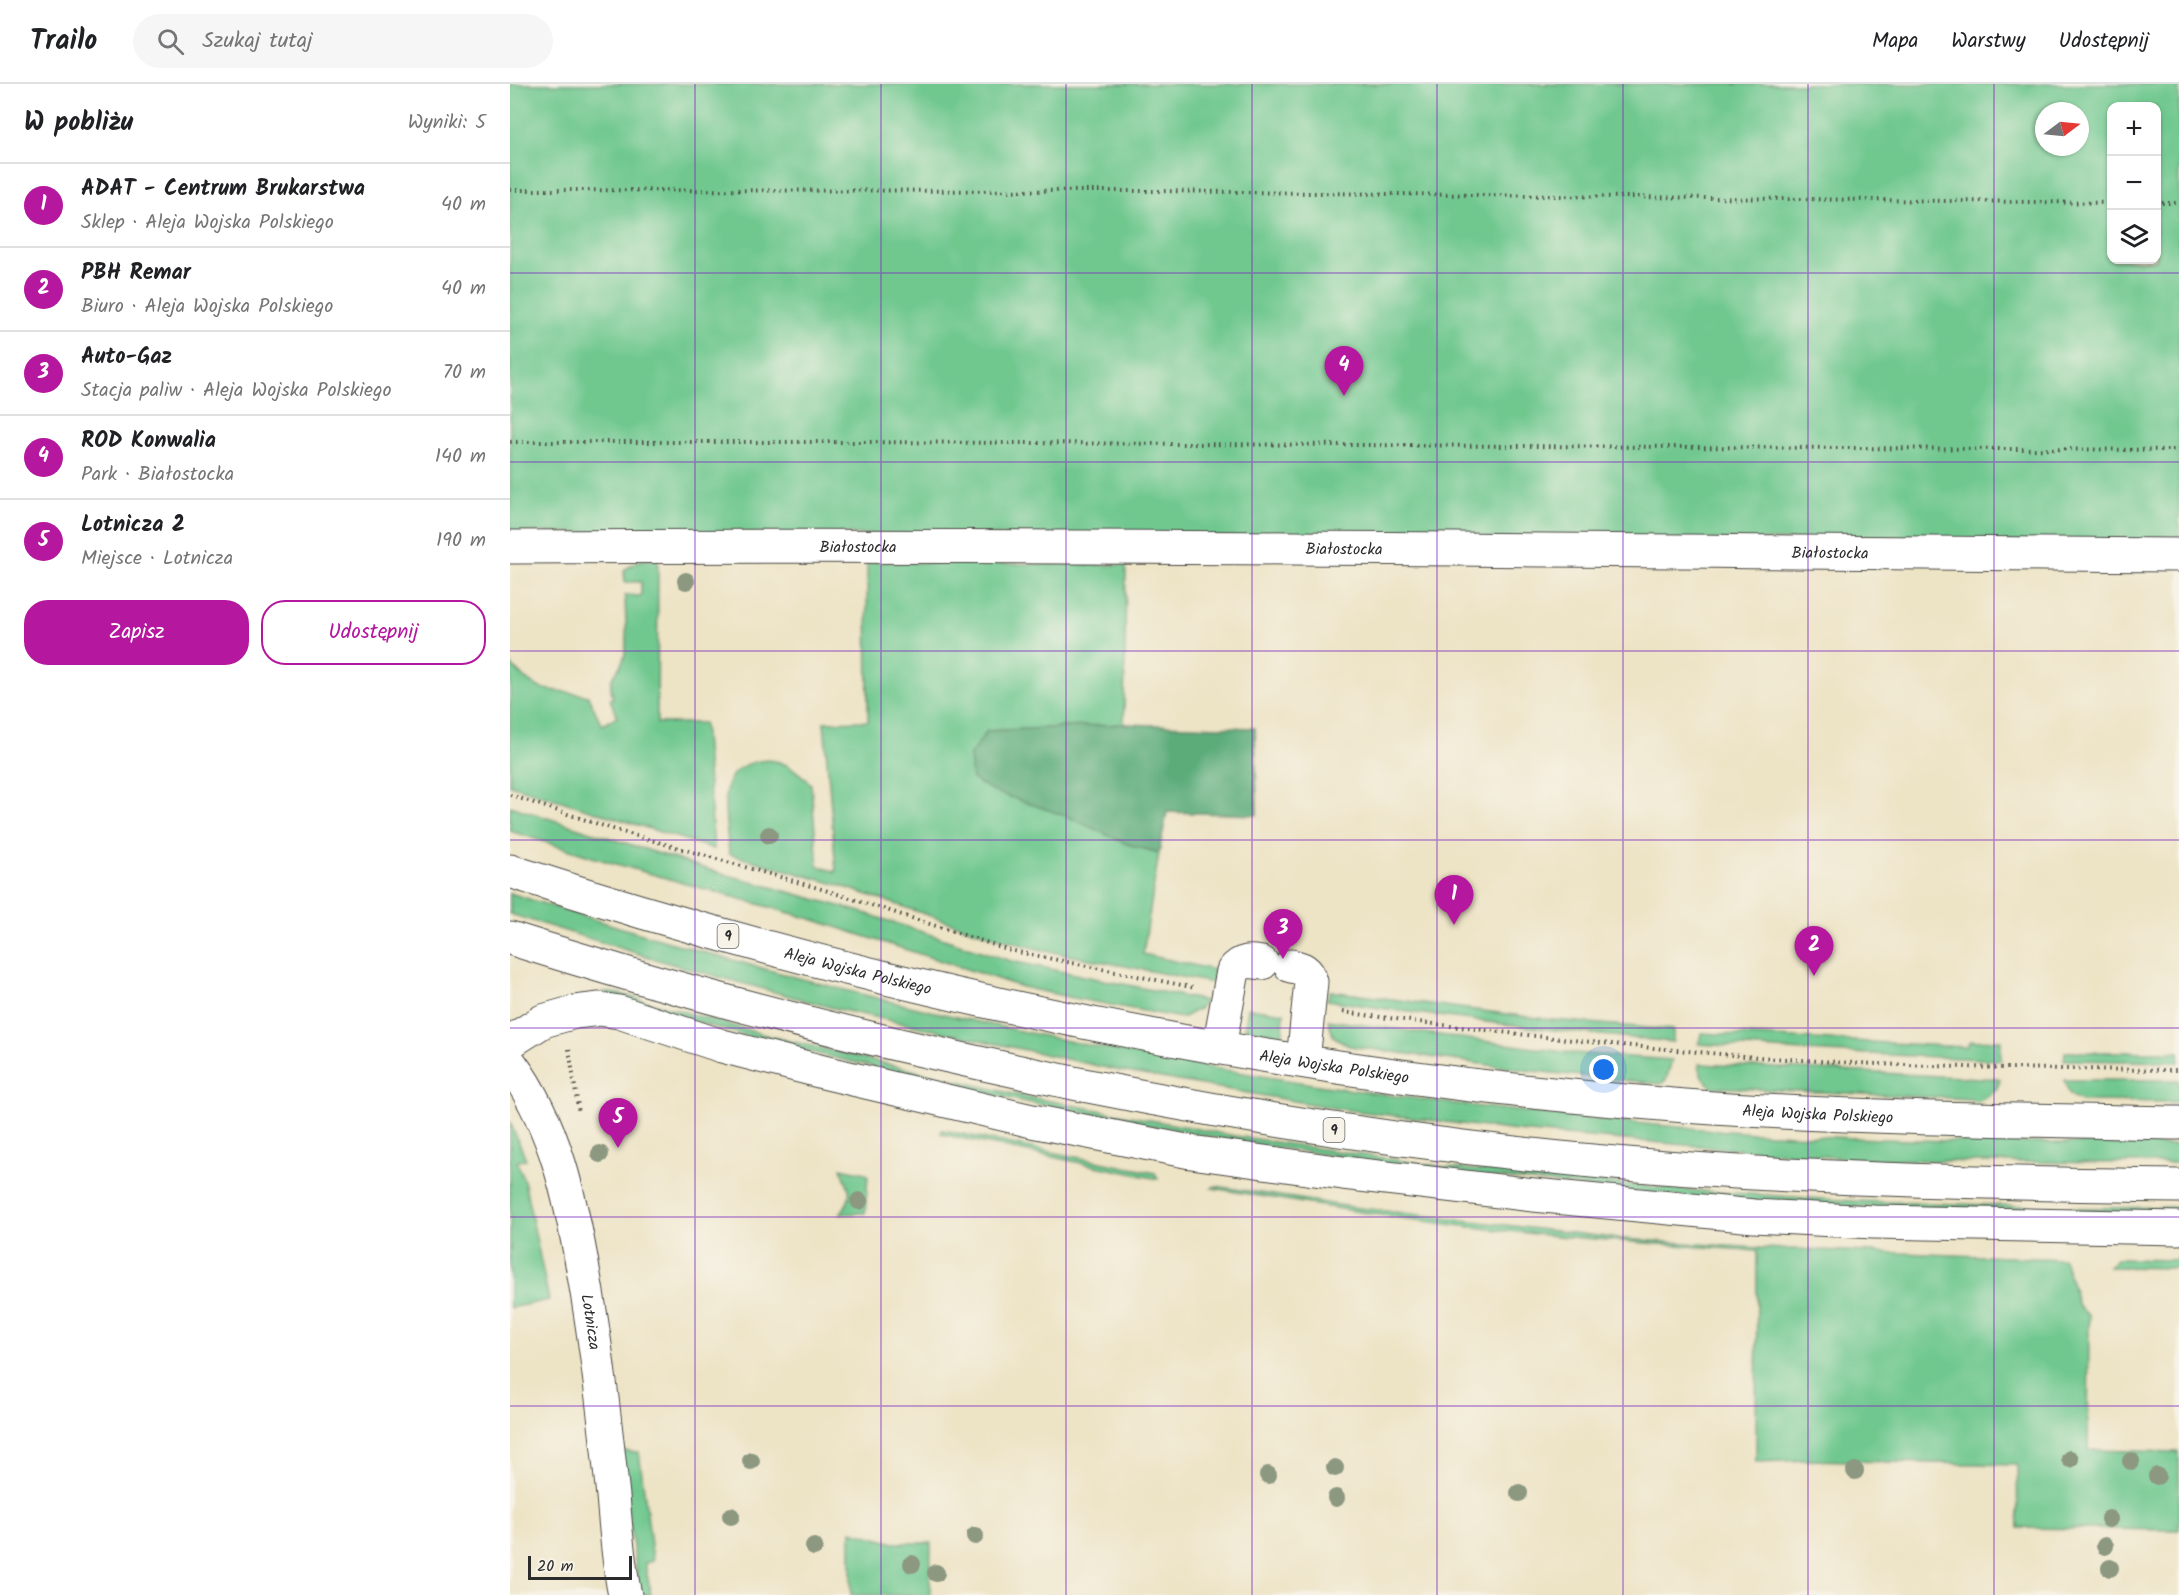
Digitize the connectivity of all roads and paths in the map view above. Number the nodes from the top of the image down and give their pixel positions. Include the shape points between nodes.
1 (510, 190) edge
2 (2107, 203) edge
3 (2161, 203) edge
4 (2179, 203) edge
5 (510, 442) edge
6 (2179, 450) edge
7 (510, 547) edge
8 (2179, 555) edge
9 (510, 871) edge
10 (510, 938) edge
11 (510, 1042) edge
12 (1219, 1047) junction
13 (1303, 1061) junction
14 (510, 1063) edge
15 (2179, 1123) edge
16 (2179, 1185) edge
17 (2179, 1228) edge
18 (625, 1595) edge

1 - 2 path via 1155,191
3 - 4 path
5 - 6 path
7 - 8 street, Białostocka
9 - 12 street, Aleja Wojska Polskiego / 9 via 626,908 867,973 1032,1011
10 - 16 street, 9 via 685,990 905,1047 1173,1103 1340,1131 1535,1155 1763,1174 1904,1181
11 - 17 street via 543,1021 600,1009 823,1072 1032,1121 1191,1152 1534,1195 1754,1216
12 - 13 street, Aleja Wojska Polskiego / 9
12 - 13 street via 1237,966 1249,960 1301,968 1311,982
13 - 15 street, Aleja Wojska Polskiego / 9 via 1512,1089 1684,1106 1903,1118
14 - 18 street, Lotnicza via 545,1124 571,1209 597,1359

